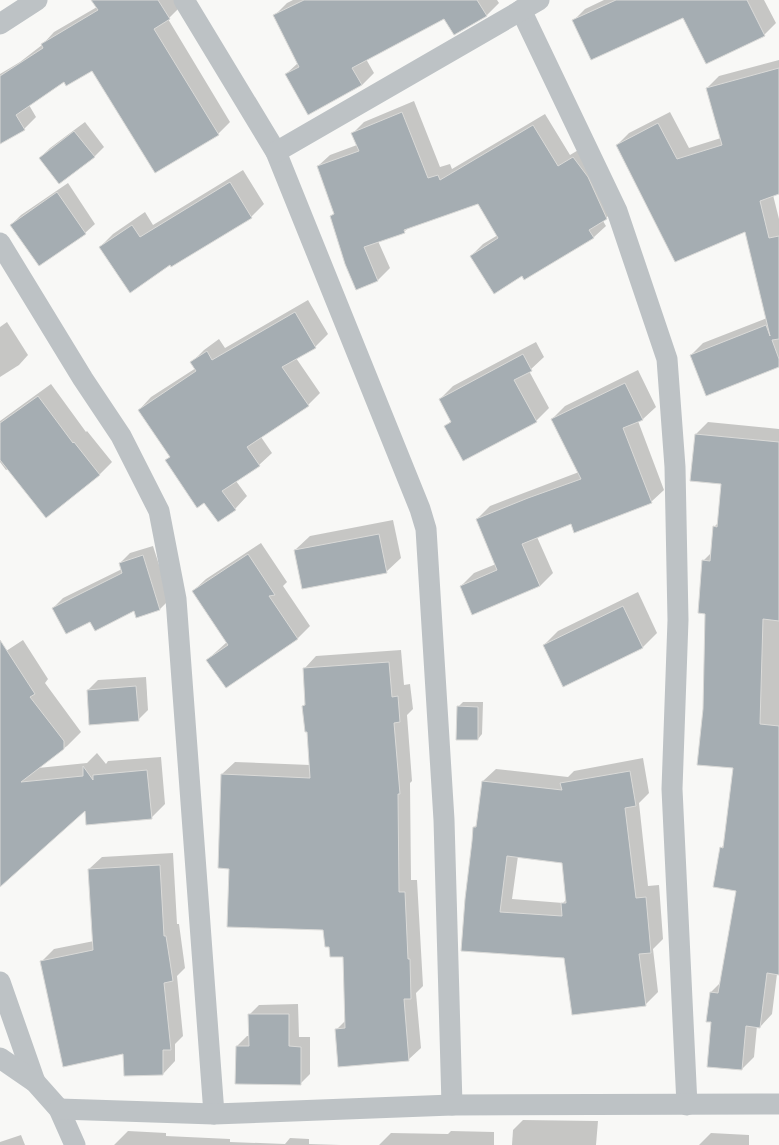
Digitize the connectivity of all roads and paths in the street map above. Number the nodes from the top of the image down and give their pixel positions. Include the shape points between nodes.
1 (37, 0) edge
2 (184, 0) edge
3 (539, 0) edge
4 (521, 10) junction
5 (0, 24) edge
6 (276, 152) junction
7 (0, 243) edge
8 (0, 982) edge
9 (0, 1058) edge
10 (35, 1082) junction
11 (779, 1104) edge
12 (687, 1105) junction
13 (452, 1106) junction
14 (59, 1109) junction
15 (214, 1114) junction
16 (75, 1145) edge

1 - 5 street
2 - 6 street
3 - 4 street
4 - 6 street
4 - 12 street via 617,211 667,359 675,467 678,620 672,789
6 - 13 street via 418,502 426,529 444,820
7 - 15 street via 121,436 159,511 176,599
8 - 10 street
9 - 10 street
10 - 14 street
11 - 12 street
12 - 13 street
13 - 15 street
14 - 15 street
14 - 16 street

